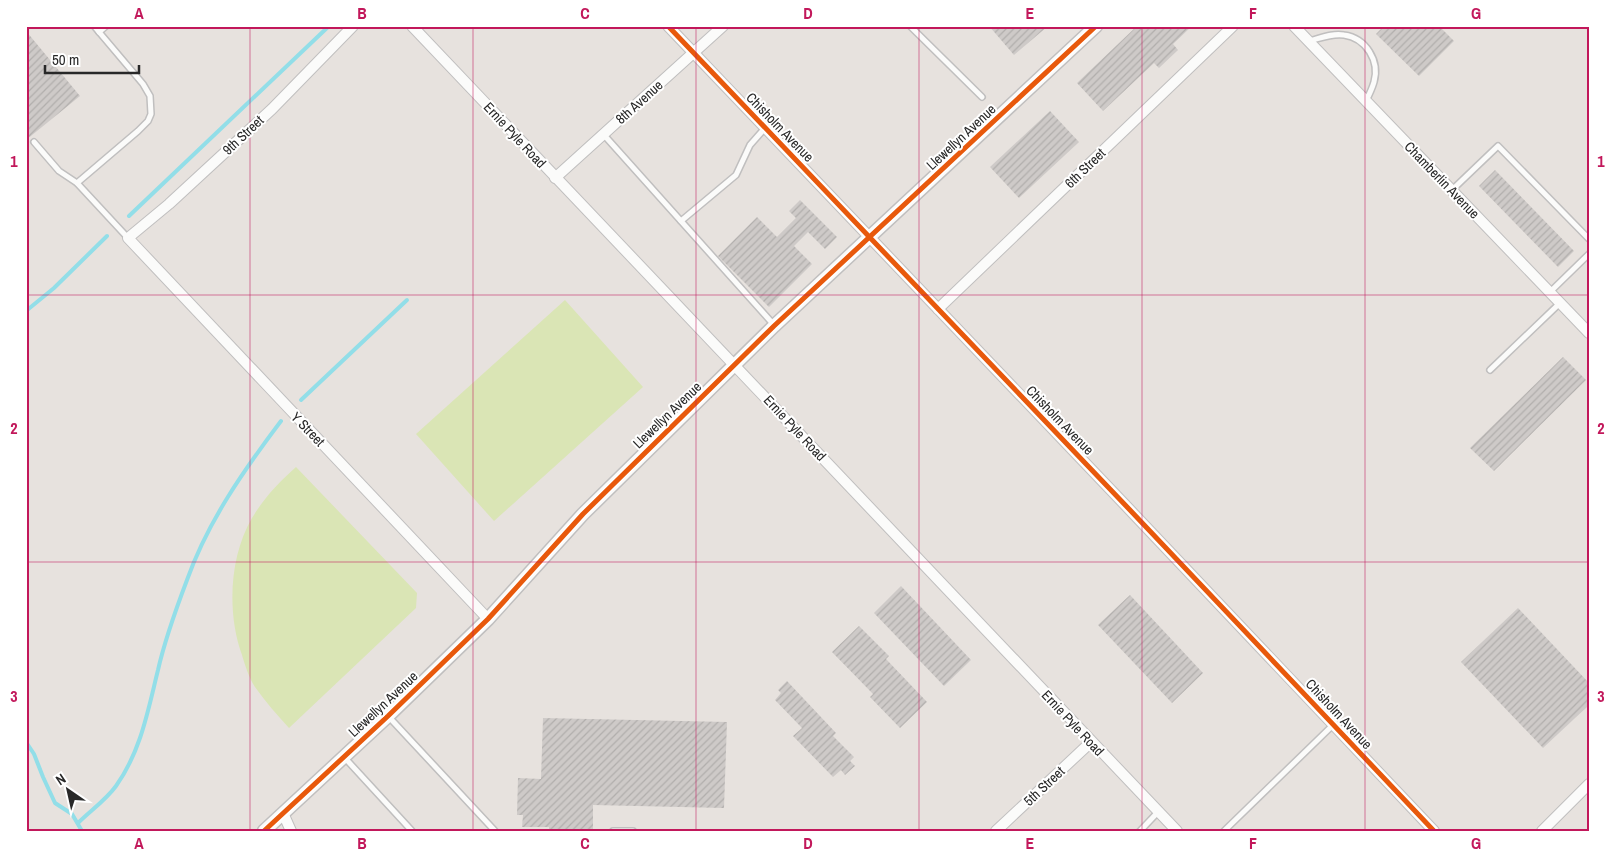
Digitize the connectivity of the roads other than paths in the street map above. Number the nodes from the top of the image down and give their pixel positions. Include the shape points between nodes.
1 (94, 26) edge
2 (106, 26) edge
3 (353, 26) edge
4 (412, 26) edge
5 (668, 26) edge
6 (723, 26) edge
7 (910, 26) edge
8 (1096, 26) edge
9 (1233, 26) edge
10 (1294, 26) edge
11 (99, 32) junction
12 (1309, 42) junction
13 (694, 53) junction
14 (982, 97) dead end
15 (1366, 101) junction
16 (765, 128) junction
17 (604, 135) junction
18 (34, 142) dead end
19 (555, 178) junction
20 (77, 183) junction
21 (1452, 190) junction
22 (681, 221) junction
23 (128, 238) junction
24 (870, 238) junction
25 (1589, 240) edge
26 (1589, 254) edge
27 (1550, 292) junction
28 (1560, 303) junction
29 (938, 310) junction
30 (774, 326) junction
31 (1589, 334) edge
32 (735, 365) junction
33 (1490, 370) dead end
34 (488, 619) junction
35 (388, 716) junction
36 (1333, 725) junction
37 (1091, 742) junction
38 (343, 757) junction
39 (1589, 784) edge
40 (1158, 812) junction
41 (283, 813) junction
42 (264, 831) edge
43 (291, 831) edge
44 (412, 831) edge
45 (495, 831) edge
46 (613, 831) edge
47 (633, 831) edge
48 (996, 831) edge
49 (1140, 831) edge
50 (1177, 831) edge
51 (1224, 831) edge
52 (1434, 831) edge
53 (1542, 831) edge

1 - 11 lane
2 - 11 lane
3 - 23 street, 9th Street via 272,109
4 - 19 street, Ernie Pyle Road
5 - 13 street, Chisholm Avenue
6 - 13 street, 8th Avenue
7 - 14 lane
8 - 24 street, Llewellyn Avenue
9 - 29 street, 6th Street
10 - 12 street, Chamberlin Avenue
11 - 20 lane via 143,84 150,96 151,114 138,131
12 - 15 street, Chamberlin Avenue
12 - 15 lane via 1326,36 1344,35 1364,45 1371,53 1375,73
13 - 16 street, Chisholm Avenue
13 - 17 street, 8th Avenue
15 - 21 street, Chamberlin Avenue
16 - 22 lane via 750,144 736,175
16 - 24 street, Chisholm Avenue
17 - 19 street, 8th Avenue
17 - 22 lane
18 - 20 lane via 59,172
19 - 32 street, Ernie Pyle Road
20 - 23 lane
21 - 25 lane via 1498,146
21 - 27 street, Chamberlin Avenue
22 - 30 lane
23 - 34 street, Y Street
24 - 29 street, Chisholm Avenue
24 - 30 street, Llewellyn Avenue
26 - 27 lane
27 - 28 street, Chamberlin Avenue
28 - 31 street, Chamberlin Avenue
28 - 33 lane
29 - 36 street, Chisholm Avenue
30 - 32 street, Llewellyn Avenue
32 - 34 street, Llewellyn Avenue via 584,514
32 - 37 street, Ernie Pyle Road
34 - 35 street, Llewellyn Avenue
35 - 38 street, Llewellyn Avenue
35 - 45 lane
36 - 51 lane
36 - 52 street, Chisholm Avenue
37 - 40 street, Ernie Pyle Road
37 - 48 street, 5th Street
38 - 41 street, Llewellyn Avenue
38 - 44 lane
39 - 53 street
40 - 49 lane
40 - 50 street, Ernie Pyle Road
41 - 42 street, Llewellyn Avenue
41 - 43 street
46 - 47 lane

